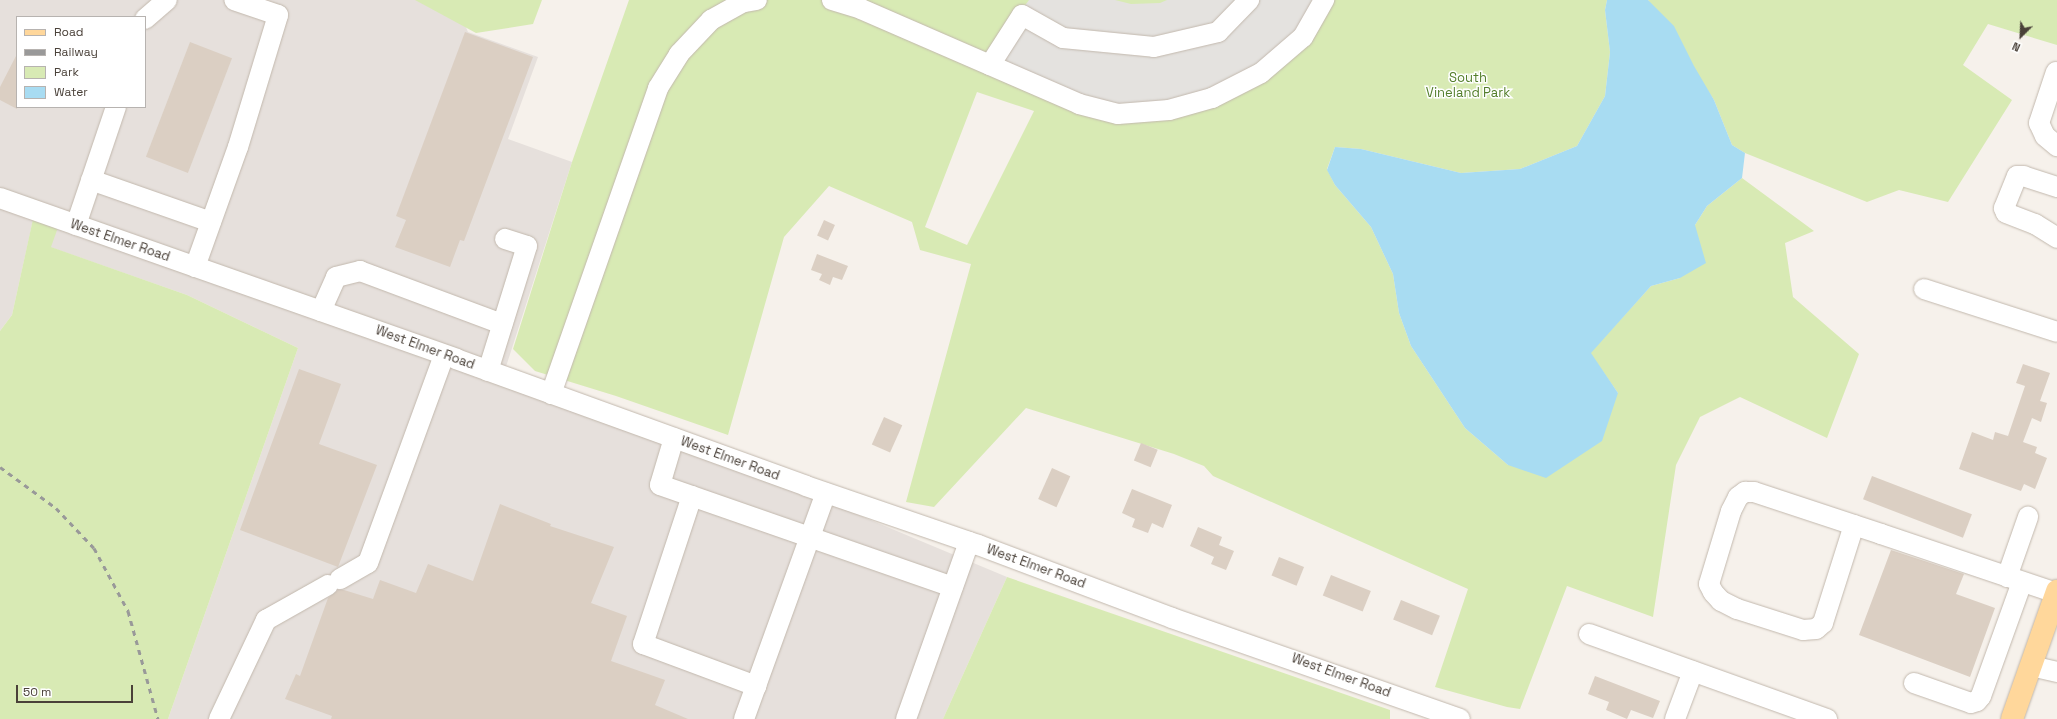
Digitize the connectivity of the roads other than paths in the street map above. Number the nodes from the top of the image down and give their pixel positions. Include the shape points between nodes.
1 (167, 0) edge
2 (234, 0) edge
3 (757, 0) edge
4 (832, 0) edge
5 (1249, 0) edge
6 (1324, 0) edge
7 (146, 18) edge
8 (990, 65) junction
9 (2056, 72) dead end
10 (116, 108) edge
11 (2057, 146) edge
12 (91, 180) junction
13 (2057, 187) edge
14 (0, 198) edge
15 (212, 222) junction
16 (76, 226) junction
17 (2057, 238) edge
18 (505, 239) dead end
19 (195, 267) junction
20 (1924, 289) dead end
21 (321, 311) junction
22 (502, 324) junction
23 (2057, 332) edge
24 (444, 355) junction
25 (488, 371) junction
26 (551, 394) junction
27 (674, 438) junction
28 (826, 493) junction
29 (692, 496) junction
30 (2028, 517) dead end
31 (1854, 525) junction
32 (810, 537) junction
33 (969, 542) junction
34 (2014, 579) junction
35 (953, 587) junction
36 (2056, 592) edge
37 (1589, 634) dead end
38 (2031, 666) junction
39 (1693, 671) junction
40 (2057, 672) edge
41 (1914, 683) dead end
42 (756, 686) junction
43 (219, 719) edge
44 (744, 719) edge
45 (906, 719) edge
46 (1460, 719) edge
47 (1675, 719) edge
48 (1827, 719) edge
49 (2012, 719) edge

1 - 7 street
2 - 15 street via 278,15
3 - 26 street via 744,2 711,20 679,54 658,88
4 - 8 street via 861,9
5 - 8 street via 1218,32 1154,47 1063,38 1022,15
6 - 8 street via 1303,37 1261,73 1212,98 1168,110 1118,114 1086,106
9 - 11 street via 2039,123 2045,136
10 - 12 street
12 - 15 street
12 - 16 street
13 - 17 street via 2017,176 2004,208 2006,213 2035,224
14 - 16 street, West Elmer Road
15 - 19 street
16 - 19 street, West Elmer Road
18 - 22 street via 527,246
19 - 21 street, West Elmer Road
20 - 23 street
21 - 22 street via 336,277 360,271
21 - 24 street, West Elmer Road
22 - 25 street
24 - 25 street, West Elmer Road
24 - 43 street via 368,563 266,620
25 - 26 street, West Elmer Road
26 - 27 street, West Elmer Road
27 - 28 street, West Elmer Road
27 - 29 street via 660,485
28 - 32 street
28 - 33 street, West Elmer Road
29 - 32 street
29 - 42 street via 643,644
30 - 34 street
31 - 31 street via 1754,492 1745,492 1738,497 1731,511 1709,584 1721,601 1737,609 1803,630 1816,629 1823,623
31 - 34 street
32 - 35 street
32 - 42 street
33 - 35 street
33 - 46 street, West Elmer Road via 1172,618
34 - 36 street
34 - 41 street via 1981,696 1977,701 1971,703
35 - 45 street
36 - 38 main road
37 - 39 street
38 - 40 street
38 - 49 main road
39 - 47 street
39 - 48 street
42 - 44 street

